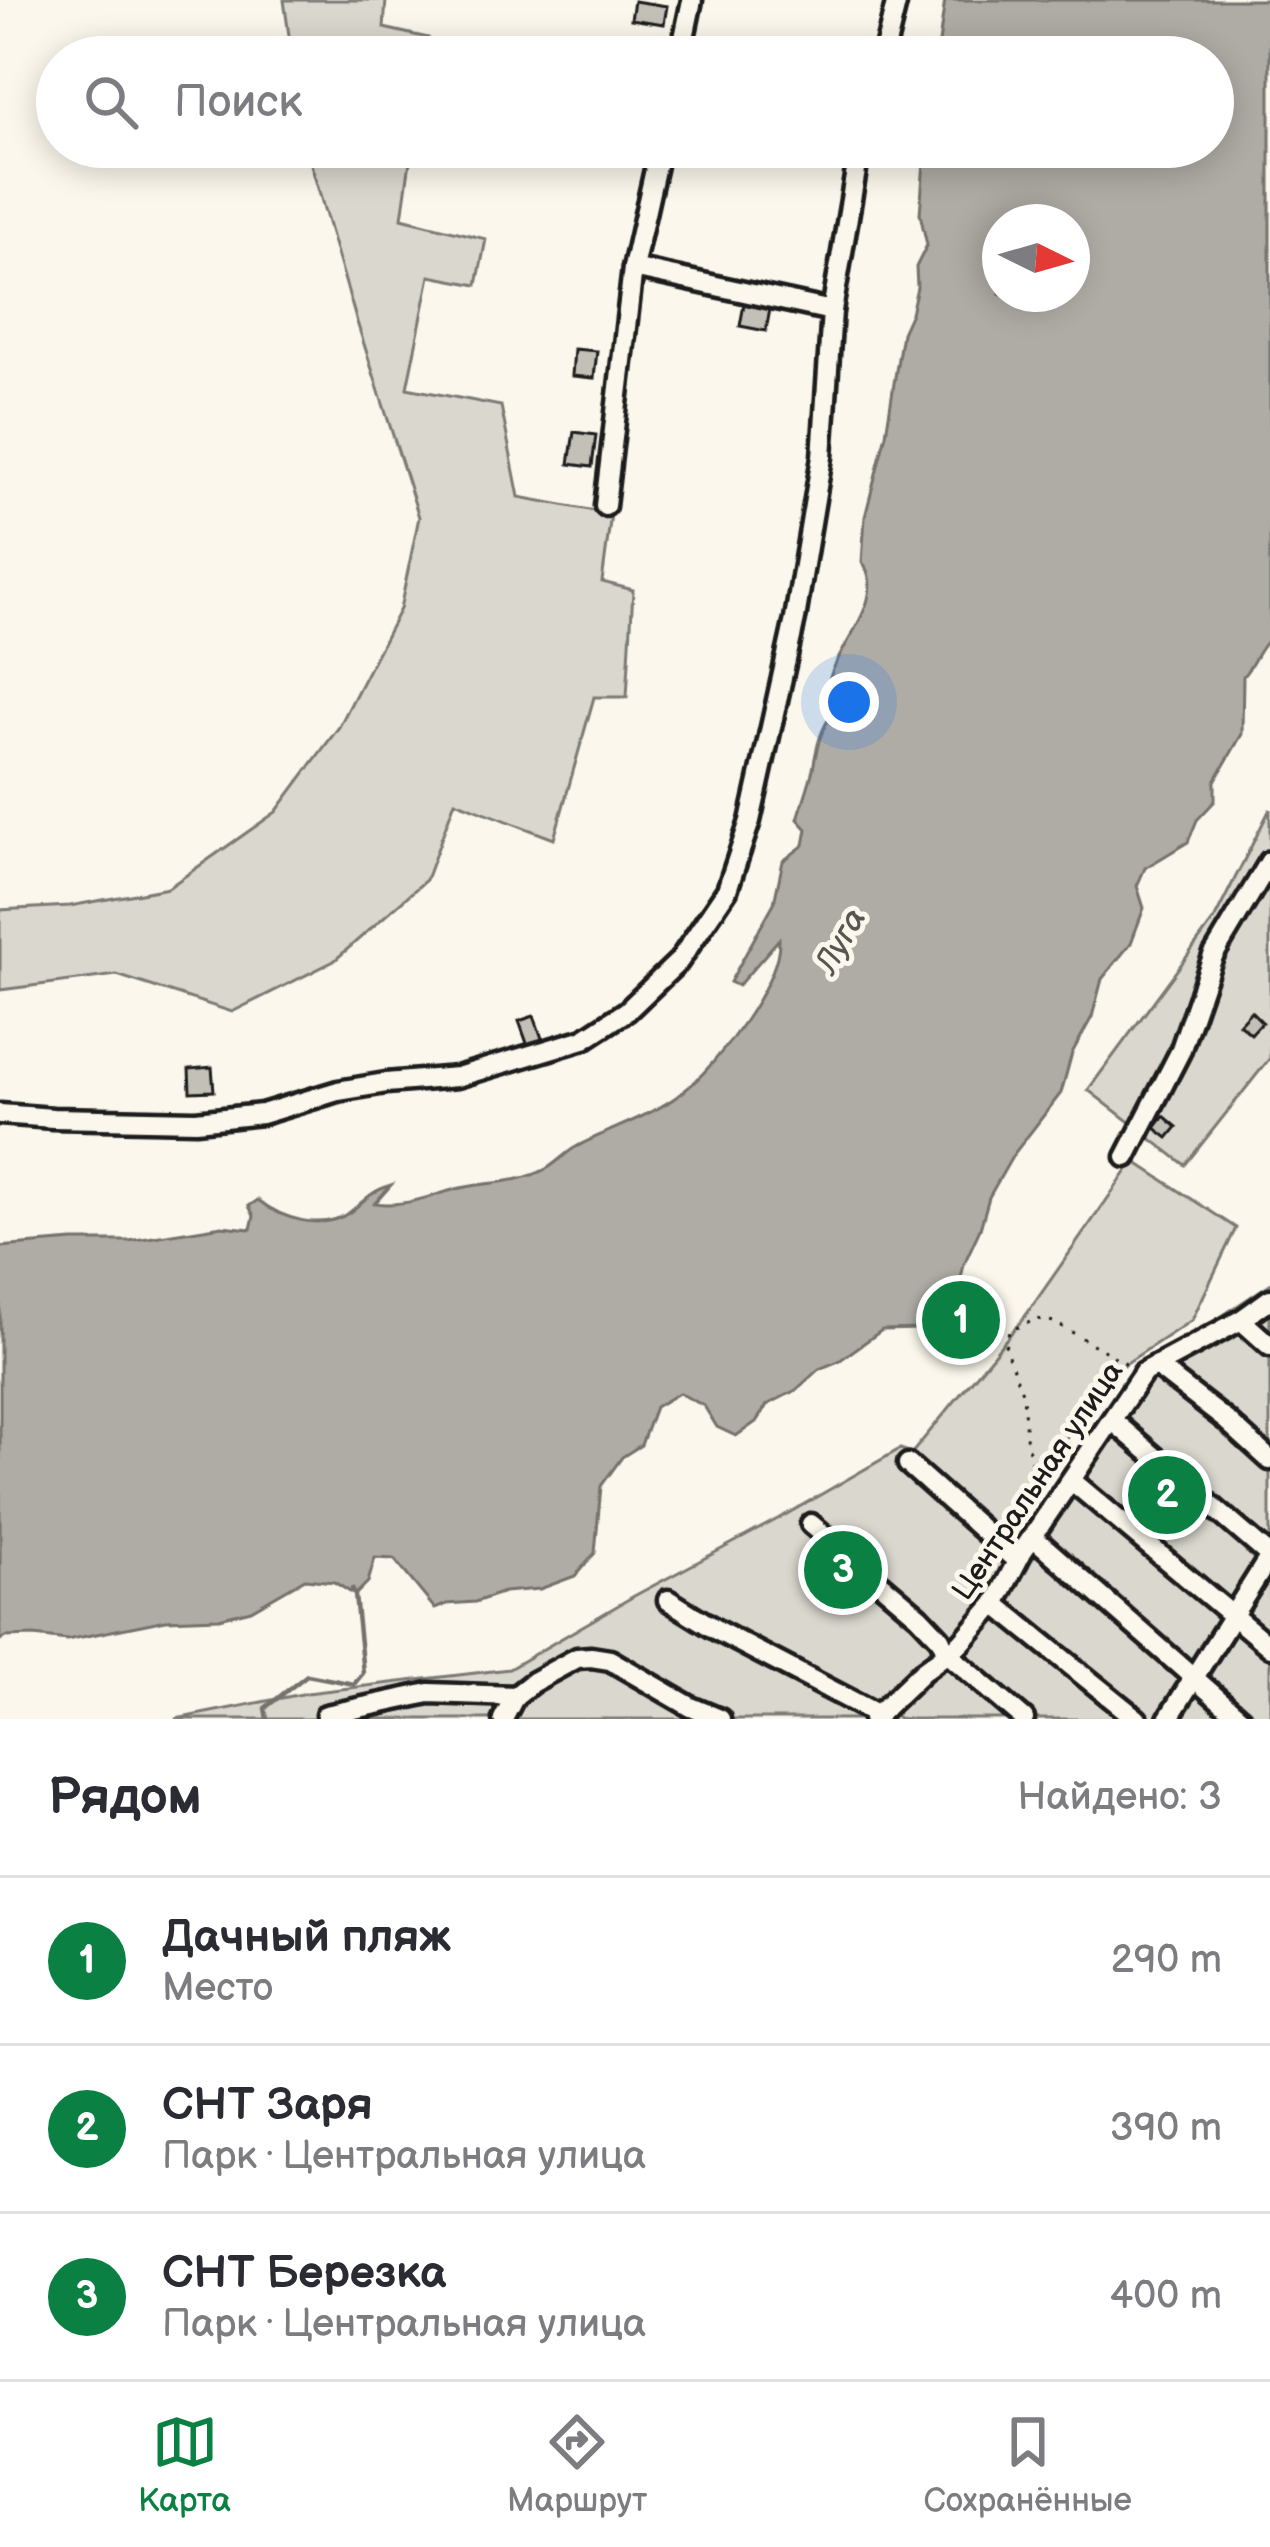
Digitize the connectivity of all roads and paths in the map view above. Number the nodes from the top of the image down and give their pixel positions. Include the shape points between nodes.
1 (692, 0) edge
2 (897, 0) edge
3 (684, 36) edge
4 (888, 36) edge
5 (655, 168) edge
6 (856, 168) edge
7 (633, 268) junction
8 (832, 311) junction
9 (605, 506) dead end
10 (1270, 861) edge
11 (0, 1114) edge
12 (1126, 1157) dead end
13 (1270, 1299) edge
14 (1241, 1321) junction
15 (983, 1331) dead end
16 (1009, 1331) junction
17 (1270, 1346) edge
18 (1150, 1369) junction
19 (1113, 1421) junction
20 (1270, 1460) edge
21 (908, 1464) dead end
22 (1072, 1481) junction
23 (811, 1524) dead end
24 (1038, 1530) junction
25 (1270, 1556) edge
26 (1017, 1561) junction
27 (668, 1600) dead end
28 (995, 1604) junction
29 (1234, 1615) junction
30 (1270, 1647) edge
31 (947, 1653) junction
32 (1197, 1678) junction
33 (515, 1696) junction
34 (326, 1715) dead end
35 (875, 1716) edge
36 (503, 1719) edge
37 (720, 1719) edge
38 (1024, 1719) edge
39 (1137, 1719) edge
40 (1168, 1719) edge
41 (1241, 1719) edge

1 - 3 street
2 - 4 street
5 - 7 street
6 - 8 street
7 - 8 street
7 - 9 street
8 - 11 street via 822,458 750,821 727,890 679,961 584,1039 457,1077 196,1121
10 - 12 street via 1213,956 1180,1052
13 - 14 street, Центральная улица
14 - 17 street
14 - 18 street, Центральная улица
15 - 16 path
16 - 18 path via 1037,1319 1054,1322
16 - 24 path via 1005,1348 1023,1395
18 - 19 street, Центральная улица
18 - 20 street
19 - 22 street, Центральная улица
19 - 25 street
21 - 26 street
22 - 24 street, Центральная улица
22 - 29 street
23 - 31 street via 919,1616
24 - 26 street, Центральная улица
24 - 32 street
25 - 29 street
26 - 28 street, Центральная улица
27 - 35 street
28 - 31 street, Центральная улица
28 - 39 street
29 - 30 street
29 - 32 street
31 - 35 street, Центральная улица
31 - 38 street
32 - 40 street
32 - 41 street
33 - 34 street via 429,1693
33 - 36 street
33 - 37 street via 591,1657

